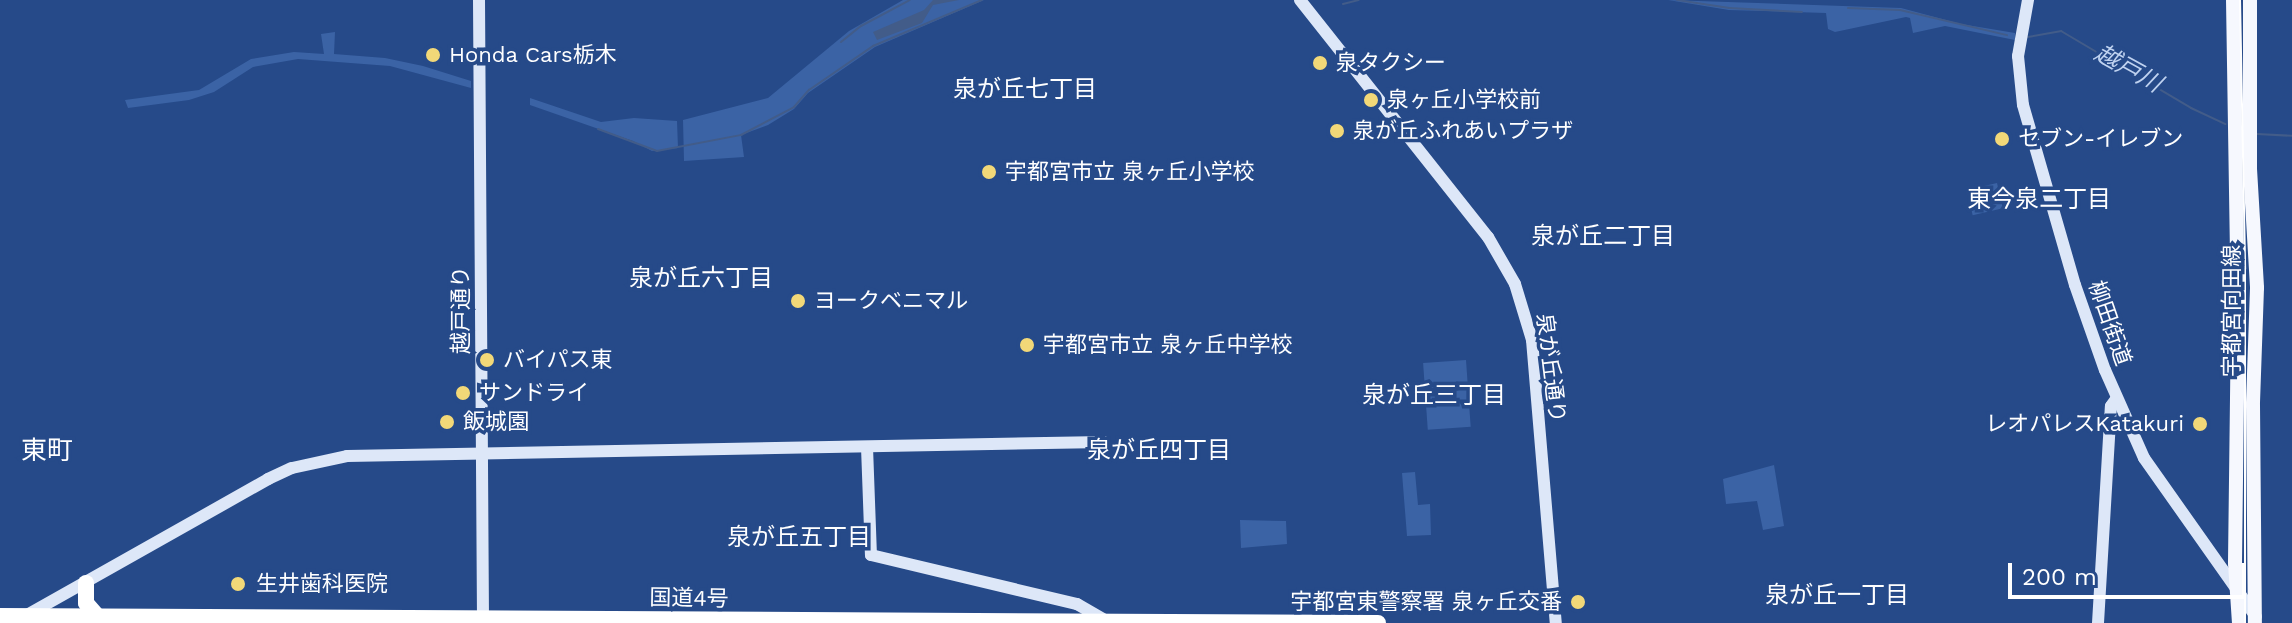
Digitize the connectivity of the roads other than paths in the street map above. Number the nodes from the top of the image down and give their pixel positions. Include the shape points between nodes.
1 (479, 0) edge
2 (1300, 0) edge
3 (2028, 0) edge
4 (2233, 0) edge
5 (2250, 0) edge
6 (2116, 399) junction
7 (1104, 442) dead end
8 (867, 447) junction
9 (482, 452) junction
10 (86, 583) junction
11 (2236, 588) junction
12 (0, 616) edge
13 (99, 618) junction
14 (17, 620) edge
15 (483, 621) edge
16 (1106, 621) junction
17 (2257, 621) edge
18 (870, 622) edge
19 (1378, 623) edge
20 (1556, 623) edge
21 (2098, 623) edge
22 (2239, 623) edge

1 - 9 street, 越戸通り
2 - 20 street, 泉が丘通り via 1488,237 1519,295 1534,362
3 - 6 street, 柳田街道 via 2018,56 2023,105 2075,285
4 - 11 main road, 宇都宮向田線
5 - 17 main road, 宇都宮向田線
6 - 11 street, 柳田街道 via 2144,458
6 - 21 street via 2111,406
7 - 8 street
8 - 9 street
8 - 16 street via 871,555 1077,604
9 - 10 street via 347,456 292,468
9 - 15 street, 越戸通り
10 - 13 highway via 86,603
10 - 14 street
11 - 17 street, 柳田街道
11 - 22 main road, 宇都宮向田線
12 - 14 highway, 国道4号
13 - 14 highway, 国道4号
13 - 15 highway, 国道4号
15 - 18 highway, 国道4号
16 - 18 highway, 国道4号
16 - 19 highway, 国道4号

